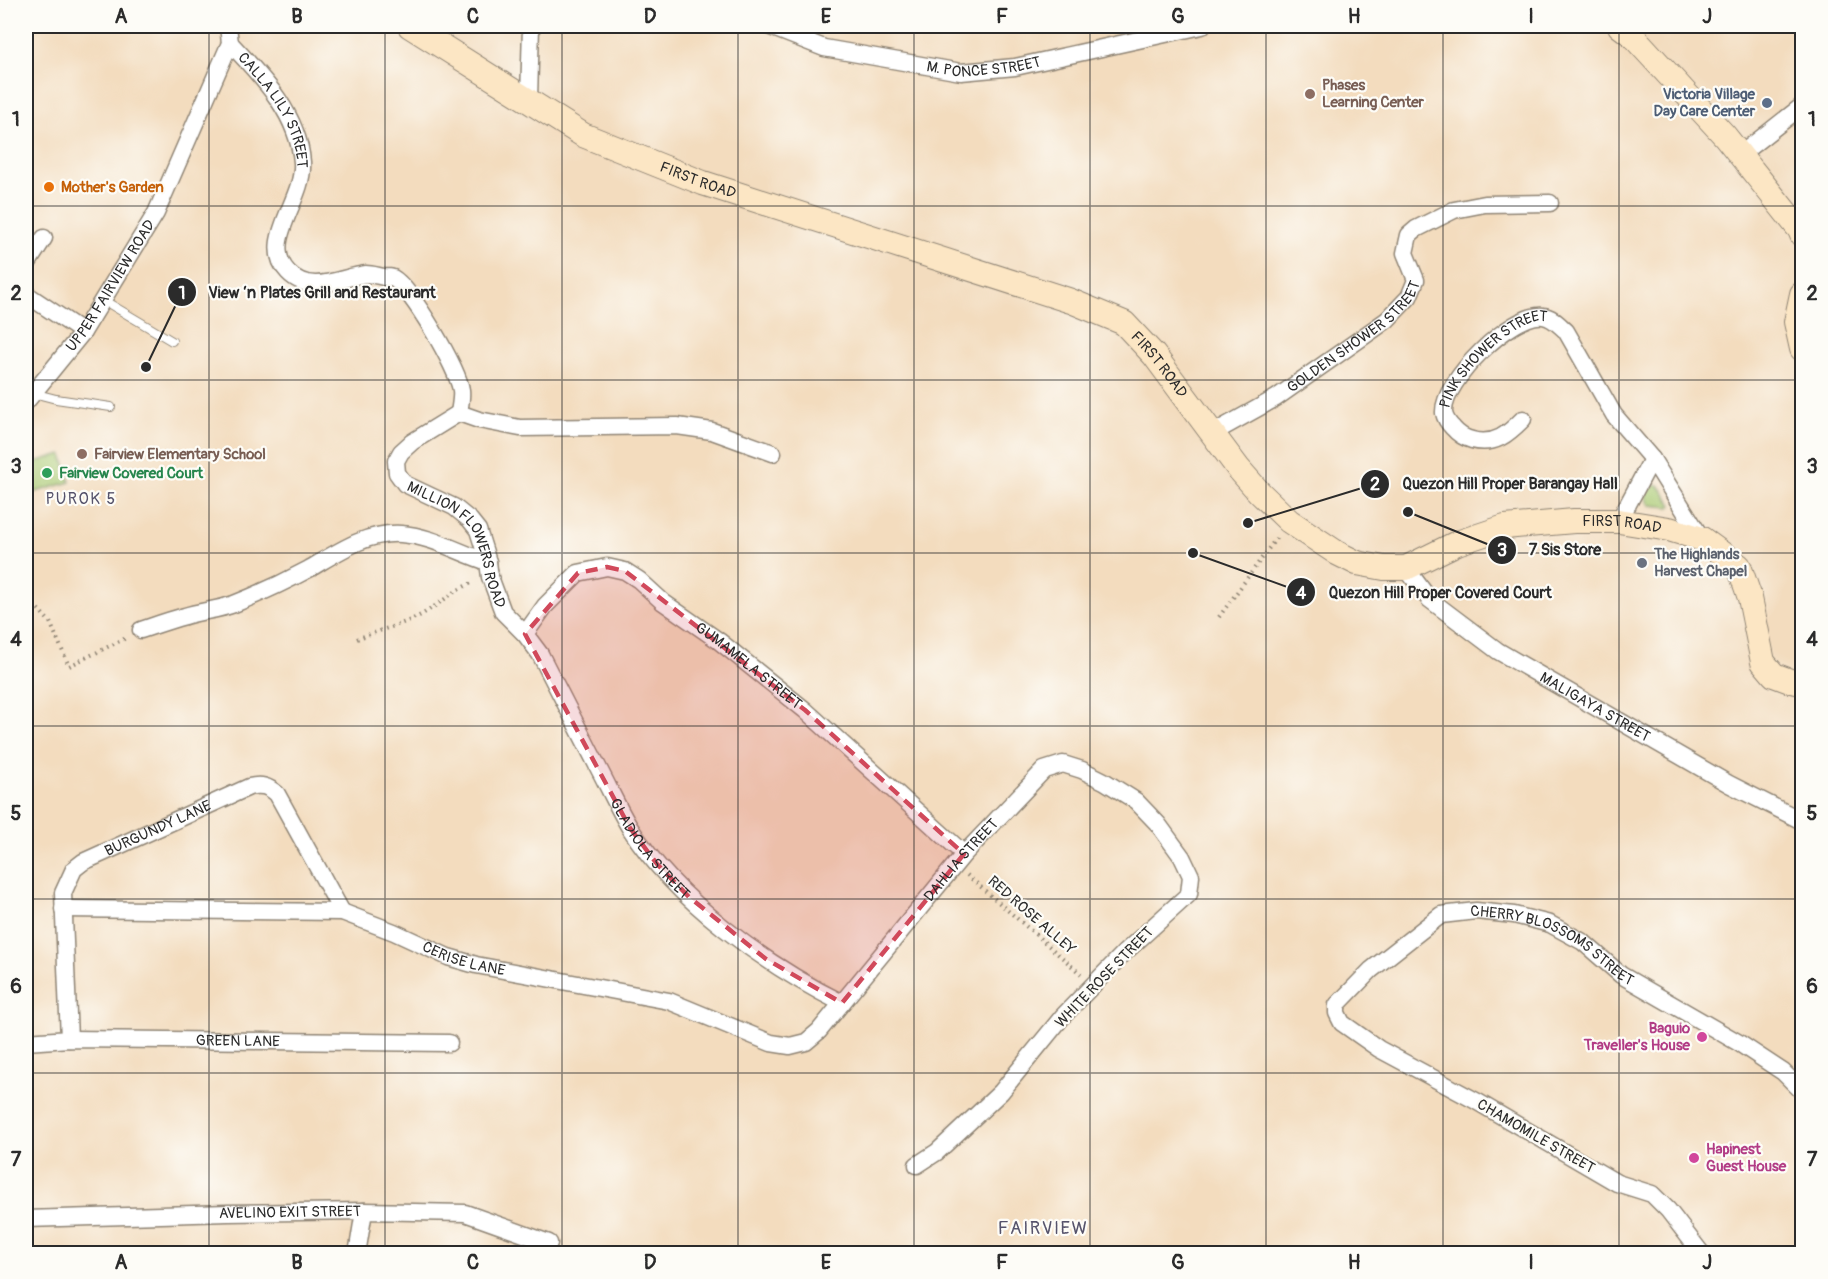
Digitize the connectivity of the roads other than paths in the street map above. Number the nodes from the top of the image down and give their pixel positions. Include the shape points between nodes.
1 (228, 26) edge
2 (410, 26) edge
3 (531, 26) edge
4 (768, 26) edge
5 (1202, 26) edge
6 (1620, 26) edge
7 (230, 43) junction
8 (529, 99) junction
9 (1803, 106) edge
10 (1740, 154) junction
11 (1550, 203) dead end
12 (1803, 235) edge
13 (44, 238) dead end
14 (26, 266) edge
15 (26, 294) edge
16 (1803, 294) edge
17 (103, 300) junction
18 (83, 332) junction
19 (172, 341) dead end
20 (1803, 349) edge
21 (29, 397) edge
22 (111, 407) dead end
23 (459, 413) junction
24 (1523, 419) dead end
25 (1213, 433) junction
26 (773, 453) dead end
27 (1652, 459) junction
28 (1619, 521) junction
29 (1702, 539) junction
30 (1406, 568) junction
31 (489, 569) junction
32 (141, 630) road end
33 (525, 634) junction
34 (1803, 682) edge
35 (1104, 781) joint
36 (1803, 821) edge
37 (959, 859) junction
38 (63, 909) junction
39 (342, 912) junction
40 (842, 1003) junction
41 (1355, 1034) joint
42 (69, 1039) junction
43 (26, 1042) edge
44 (449, 1043) dead end
45 (1803, 1091) edge
46 (916, 1165) dead end
47 (364, 1211) junction
48 (26, 1219) edge
49 (546, 1248) edge
50 (357, 1254) edge
51 (1702, 1254) edge

1 - 7 street
2 - 8 street, FIRST ROAD
3 - 8 street
4 - 5 street, M. PONCE STREET via 824,48 962,72 1015,67
6 - 10 street via 1632,34
7 - 17 street, UPPER FAIRVIEW ROAD via 156,213
7 - 23 street, CALLA LILY STREET via 271,88 297,139 301,179 280,232 277,250 281,264 301,281 324,285 367,274 393,278 417,304 453,366 462,391
8 - 25 street, FIRST ROAD via 584,135 703,183 1071,301 1124,323 1154,355
9 - 10 street
10 - 12 street
11 - 25 street, GOLDEN SHOWER STREET via 1485,204 1454,210 1416,229 1409,236 1405,253 1416,280 1409,297 1387,320 1276,398
13 - 14 street
15 - 18 street
16 - 20 street via 1796,322
17 - 18 street, UPPER FAIRVIEW ROAD
17 - 19 lane
18 - 21 street, UPPER FAIRVIEW ROAD
21 - 22 lane
23 - 26 street via 520,428 676,426 712,431
23 - 31 street, MILLION FLOWERS ROAD via 400,452 397,473 405,484 453,507 470,520 478,530
24 - 27 street, PINK SHOWER STREET via 1499,440 1484,442 1458,434 1444,413 1450,388 1479,351 1529,318 1544,316 1566,331 1614,415
25 - 30 street, FIRST ROAD via 1258,492 1289,521 1357,563
27 - 28 street
27 - 29 street, PINK SHOWER STREET
28 - 29 street, FIRST ROAD
28 - 30 street, FIRST ROAD via 1504,527 1457,543
29 - 34 street, FIRST ROAD via 1740,566 1763,662 1774,675
30 - 36 street, MALIGAYA STREET via 1429,599 1498,651 1729,784
31 - 32 street via 431,539 401,534 371,536 233,604
31 - 33 street, MILLION FLOWERS ROAD via 503,612
33 - 37 street, GUMAMELA STREET via 545,606 578,573 607,567 625,571 805,710
33 - 40 street, GLADIOLA STREET via 540,654 630,828 657,864 689,897 766,959
35 - 37 street, DAHLIA STREET via 1063,764 1044,770
35 - 46 street, WHITE ROSE STREET via 1136,801 1158,824 1191,876 1189,894 1063,1016 1001,1092 937,1152
37 - 40 street, DAHLIA STREET
38 - 39 street, CERISE LANE
38 - 39 street, BURGUNDY LANE via 68,880 83,862 257,785 277,794
38 - 42 street, BURGUNDY LANE
39 - 40 street, CERISE LANE via 448,957 669,1001 771,1043 790,1046 806,1042
41 - 45 street, CHERRY BLOSSOMS STREET via 1342,1023 1337,1005 1371,970 1441,915 1476,911 1515,915 1550,924 1583,942 1621,975 1739,1043 1783,1072
41 - 51 street, CHAMOMILE STREET via 1617,1183 1652,1194
42 - 43 street, GREEN LANE
42 - 44 street, GREEN LANE
47 - 48 street, AVELINO EXIT STREET
47 - 49 street, AVELINO EXIT STREET via 465,1213
47 - 50 street

